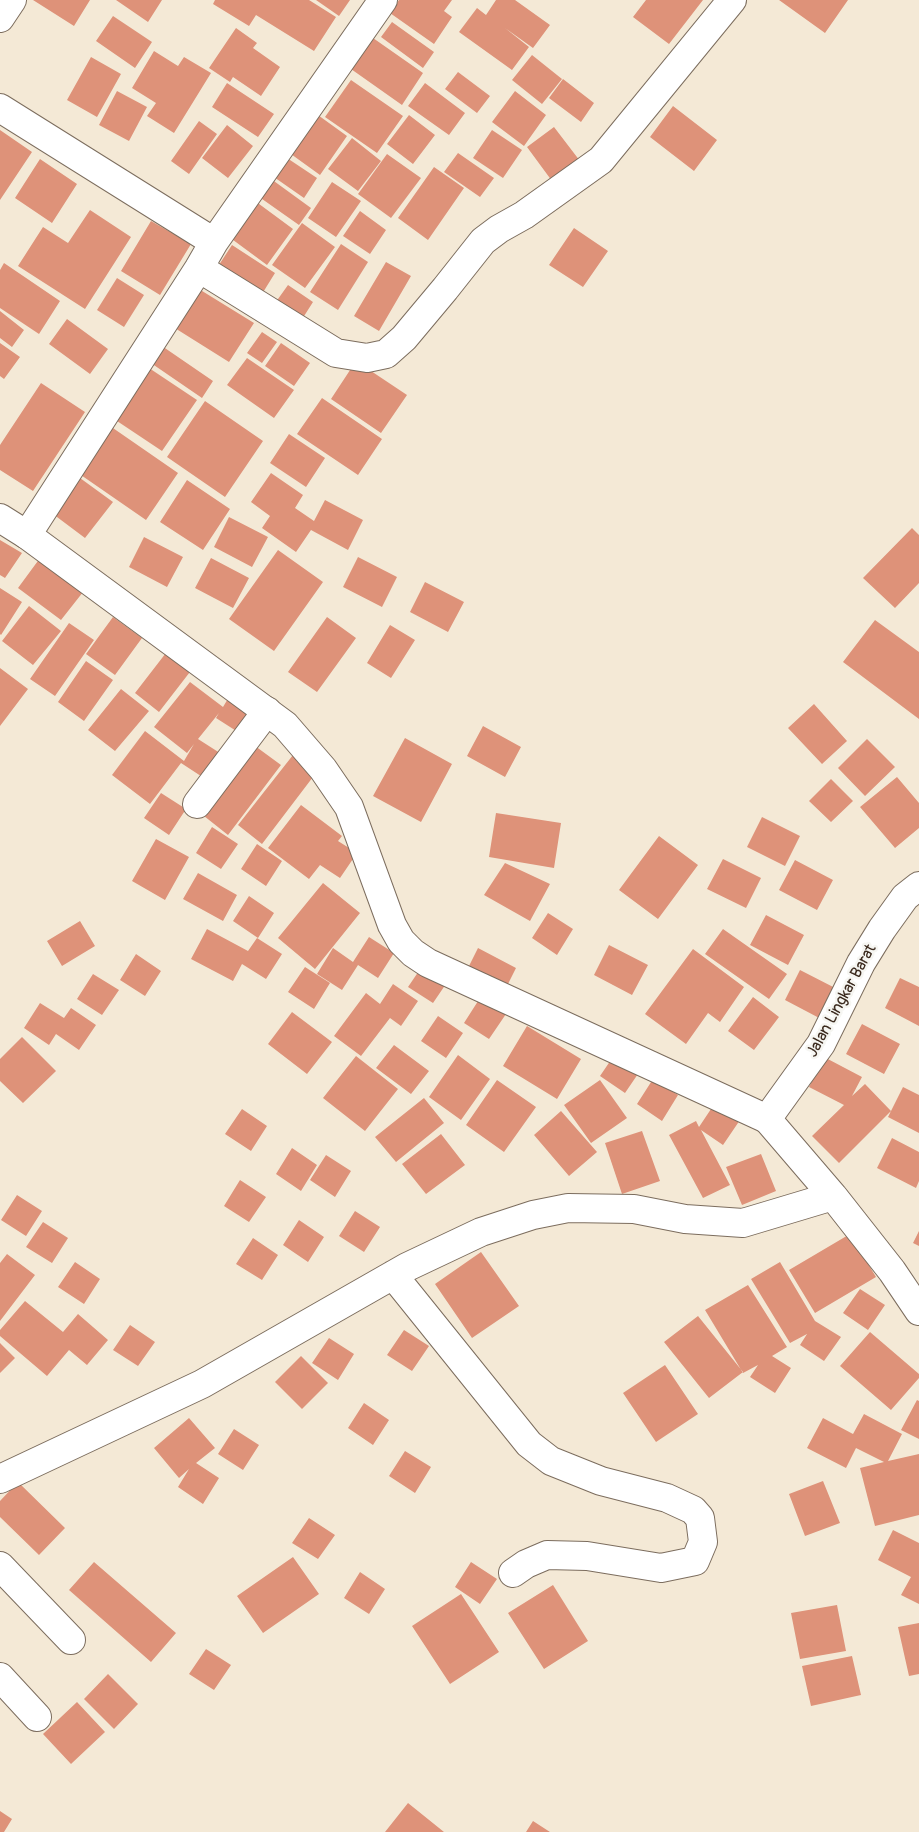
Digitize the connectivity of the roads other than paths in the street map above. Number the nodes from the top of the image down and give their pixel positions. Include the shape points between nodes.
1 (12, 0) edge
2 (382, 0) edge
3 (732, 0) edge
4 (0, 18) edge
5 (0, 108) edge
6 (214, 242) junction
7 (199, 268) junction
8 (0, 518) edge
9 (27, 535) junction
10 (267, 712) junction
11 (197, 804) dead end
12 (919, 886) edge
13 (767, 1119) junction
14 (833, 1196) junction
15 (393, 1275) junction
16 (919, 1312) edge
17 (0, 1479) edge
18 (0, 1566) edge
19 (513, 1573) dead end
20 (72, 1640) dead end
21 (0, 1677) edge
22 (37, 1717) dead end

1 - 4 street
2 - 6 street
3 - 7 street via 600,160 483,241 404,338 386,354 367,358 336,354
5 - 6 street
6 - 7 street
7 - 9 street
8 - 9 street
9 - 10 street
10 - 11 street
10 - 13 street via 285,725 308,750 349,807 392,925 413,953 428,963
12 - 13 street, Jalan Lingkar Barat via 905,897 882,929 861,963 821,1044
13 - 14 street
14 - 15 street via 742,1223 685,1220 634,1209 568,1208 533,1215 481,1232
14 - 16 street via 892,1271
15 - 17 street via 202,1384
15 - 19 street via 529,1444 551,1461 601,1481 667,1498 693,1510 700,1518 703,1542 695,1561 661,1568 587,1556 547,1555
18 - 20 street
21 - 22 street

